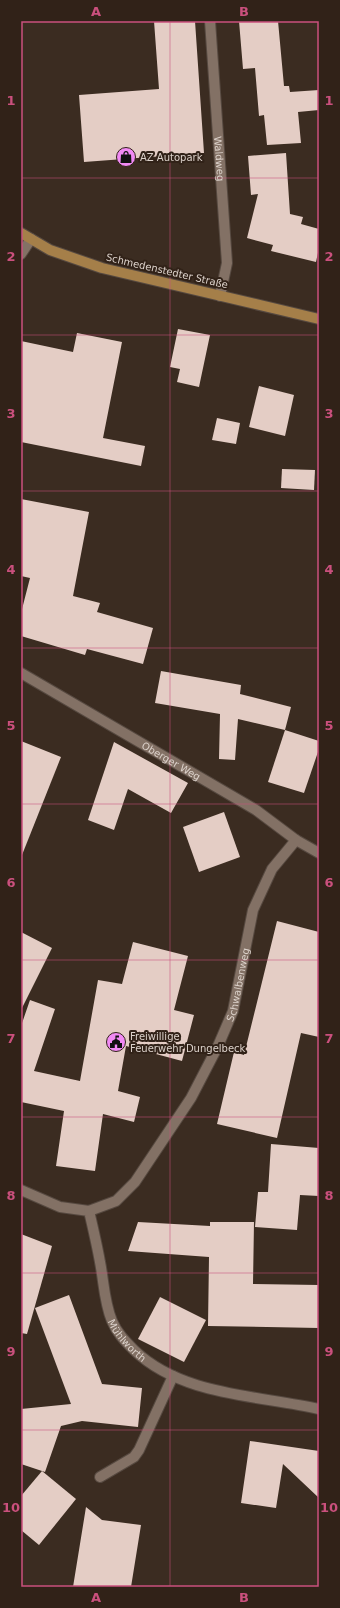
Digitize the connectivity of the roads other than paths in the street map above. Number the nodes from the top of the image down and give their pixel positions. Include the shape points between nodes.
1 (210, 21) edge
2 (21, 233) edge
3 (31, 239) junction
4 (21, 254) edge
5 (220, 296) junction
6 (319, 319) edge
7 (21, 673) edge
8 (296, 840) junction
9 (319, 853) edge
10 (21, 1190) edge
11 (89, 1211) junction
12 (173, 1376) junction
13 (319, 1409) edge
14 (100, 1477) dead end

1 - 5 street, Waldweg via 227,263
2 - 3 main road, Schmedenstedter Straße
3 - 4 street
3 - 5 main road, Schmedenstedter Straße via 50,250 102,268
5 - 6 main road, Schmedenstedter Straße
7 - 8 street, Oberger Weg via 256,810
8 - 9 street, Oberger Weg
8 - 11 street, Schwalbenweg via 272,869 253,910 233,1011 191,1098 135,1182 116,1202
10 - 11 street via 60,1207
11 - 12 street, Mühlworth via 104,1293 112,1321 123,1340 142,1358
12 - 13 street, Mühlworth via 220,1391
12 - 14 street via 134,1457

